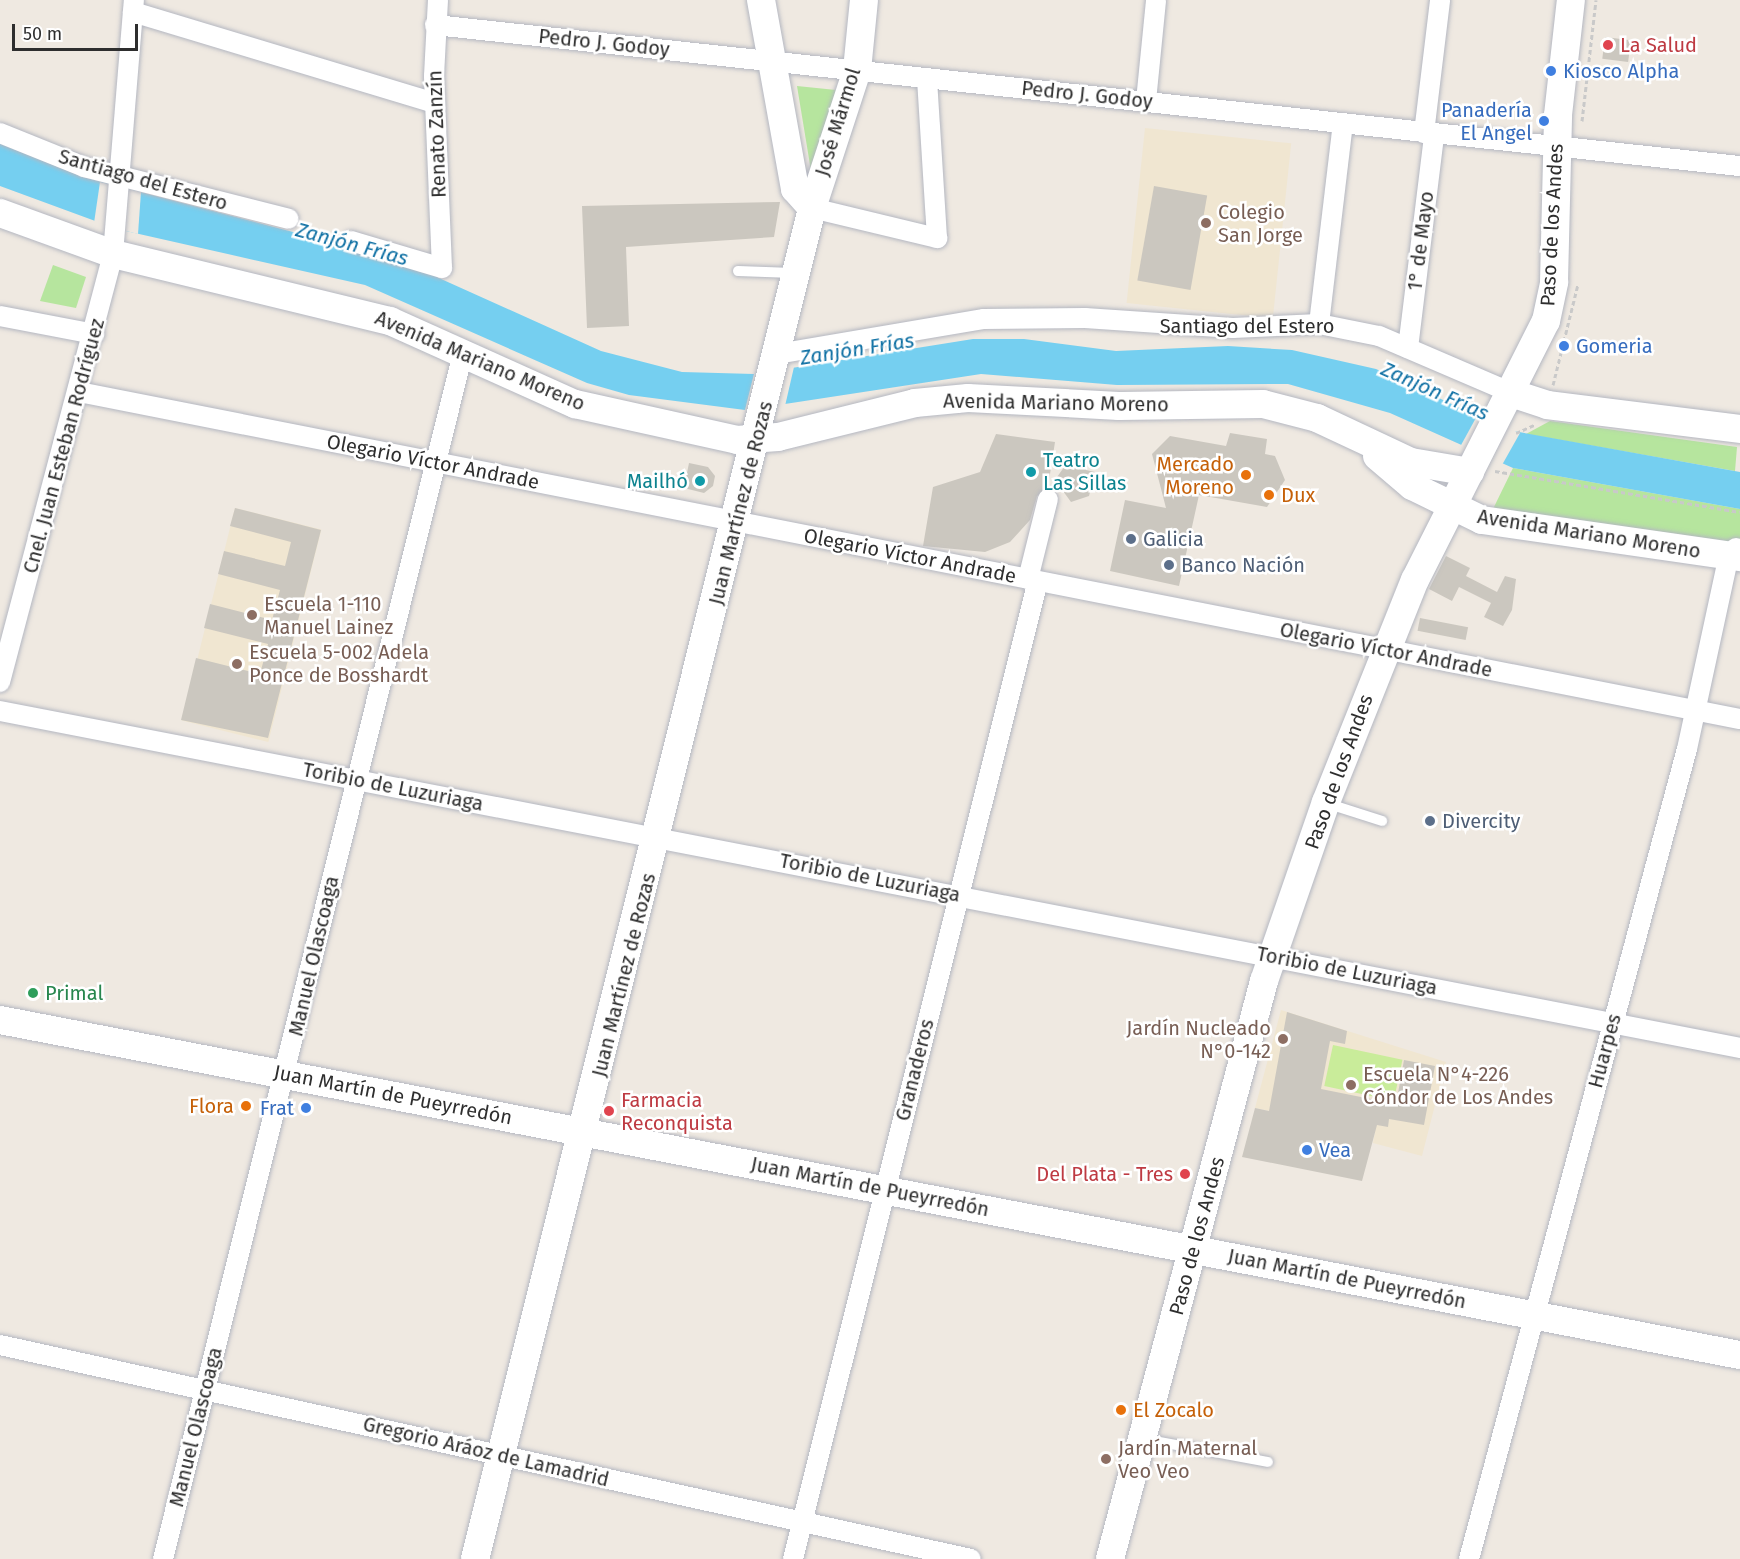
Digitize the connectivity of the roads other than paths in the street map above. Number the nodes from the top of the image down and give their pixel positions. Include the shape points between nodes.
1 (438, 0) edge
2 (761, 0) edge
3 (864, 0) edge
4 (1156, 0) edge
5 (1440, 0) edge
6 (1571, 0) edge
7 (133, 6) edge
8 (435, 25) junction
9 (771, 61) junction
10 (857, 70) junction
11 (927, 78) junction
12 (1146, 101) junction
13 (435, 104) junction
14 (1343, 124) junction
15 (0, 133) edge
16 (1429, 134) junction
17 (1556, 147) junction
18 (1740, 166) edge
19 (122, 183) junction
20 (812, 208) junction
21 (0, 213) edge
22 (289, 219) dead end
23 (351, 241) dead end
24 (115, 242) junction
25 (738, 271) dead end
26 (796, 273) junction
27 (0, 315) edge
28 (1319, 324) junction
29 (94, 333) junction
30 (1408, 348) junction
31 (463, 352) junction
32 (771, 381) junction
33 (79, 392) junction
34 (1514, 394) junction
35 (1740, 429) edge
36 (1355, 438) junction
37 (754, 440) junction
38 (437, 463) junction
39 (1481, 466) junction
40 (1412, 486) junction
41 (1048, 499) dead end
42 (1450, 508) junction
43 (735, 522) junction
44 (1428, 552) junction
45 (1736, 552) edge
46 (1033, 580) junction
47 (5, 646) edge
48 (1385, 649) junction
49 (0, 682) edge
50 (1696, 710) junction
51 (0, 711) edge
52 (1740, 719) edge
53 (355, 779) junction
54 (1326, 802) junction
55 (1382, 821) dead end
56 (658, 838) junction
57 (959, 896) junction
58 (1272, 957) junction
59 (0, 1020) edge
60 (1612, 1023) junction
61 (1740, 1048) edge
62 (286, 1074) junction
63 (585, 1131) junction
64 (884, 1190) junction
65 (1194, 1249) junction
66 (1534, 1315) junction
67 (0, 1345) edge
68 (1740, 1355) edge
69 (205, 1389) junction
70 (1142, 1439) junction
71 (501, 1455) junction
72 (1268, 1462) dead end
73 (801, 1524) junction
74 (163, 1559) edge
75 (476, 1559) edge
76 (793, 1559) edge
77 (972, 1559) edge
78 (1110, 1559) edge
79 (1468, 1559) edge

1 - 8 street, Renato Zanzín
2 - 9 street
3 - 10 street, José Mármol
4 - 12 street
5 - 16 street, 1° de Mayo
6 - 17 street, Paso de los Andes
7 - 13 street
7 - 19 street, Cnel. Juan Esteban Rodríguez
8 - 9 street, Pedro J. Godoy
8 - 13 street, Renato Zanzín
9 - 10 street, Pedro J. Godoy
9 - 20 street via 795,189
10 - 11 street, Pedro J. Godoy
10 - 20 street, José Mármol
11 - 12 street, Pedro J. Godoy
11 - 20 street via 937,238
12 - 14 street, Pedro J. Godoy
13 - 23 street, Renato Zanzín via 442,268
14 - 16 street, Pedro J. Godoy
14 - 28 street
15 - 19 street, Santiago del Estero
16 - 17 street, Pedro J. Godoy
16 - 30 street, 1° de Mayo
17 - 18 street, Pedro J. Godoy
17 - 34 street, Paso de los Andes via 1551,306
19 - 22 street, Santiago del Estero
19 - 24 street, Cnel. Juan Esteban Rodríguez
20 - 26 street, José Mármol
21 - 24 street, Avenida Mariano Moreno
24 - 29 street, Cnel. Juan Esteban Rodríguez
24 - 31 street, Avenida Mariano Moreno via 364,313
25 - 26 lane
26 - 32 street, Juan Martínez de Rozas
27 - 29 street
28 - 30 street, Santiago del Estero via 1350,328
28 - 32 street, Santiago del Estero via 1223,328 1085,318 984,319
29 - 33 street, Cnel. Juan Esteban Rodríguez
30 - 34 street, Santiago del Estero
31 - 37 street, Avenida Mariano Moreno via 584,406
31 - 38 street, Manuel Olascoaga
32 - 37 street, Juan Martínez de Rozas
33 - 38 street, Olegario Víctor Andrade
33 - 47 street, Cnel. Juan Esteban Rodríguez
34 - 35 street, Santiago del Estero via 1547,405
34 - 39 street, Paso de los Andes via 1496,426
36 - 37 street, Avenida Mariano Moreno via 1303,412 1263,404 1119,406 968,398 878,410
36 - 39 street, Avenida Mariano Moreno via 1411,462
36 - 40 street, Avenida Mariano Moreno
37 - 43 street, Juan Martínez de Rozas
38 - 43 street, Olegario Víctor Andrade
38 - 53 street, Manuel Olascoaga
39 - 42 street, Paso de los Andes
40 - 42 street, Avenida Mariano Moreno
40 - 44 street via 1426,513
41 - 46 street, Granaderos
42 - 44 street, Paso de los Andes
42 - 45 street, Avenida Mariano Moreno via 1488,521
43 - 46 street, Olegario Víctor Andrade
43 - 56 street, Juan Martínez de Rozas
44 - 48 street, Paso de los Andes
45 - 50 street, Huarpes
46 - 48 street, Olegario Víctor Andrade
46 - 57 street, Granaderos
47 - 49 street, Cnel. Juan Esteban Rodríguez
48 - 50 street, Olegario Víctor Andrade
48 - 54 street, Paso de los Andes
50 - 52 street, Olegario Víctor Andrade
50 - 60 street, Huarpes
51 - 53 street, Toribio de Luzuriaga
53 - 56 street, Toribio de Luzuriaga
53 - 62 street, Manuel Olascoaga
54 - 55 lane
54 - 58 street, Paso de los Andes
56 - 57 street, Toribio de Luzuriaga
56 - 63 street, Juan Martínez de Rozas
57 - 58 street, Toribio de Luzuriaga
57 - 64 street, Granaderos
58 - 60 street, Toribio de Luzuriaga
58 - 65 street, Paso de los Andes
59 - 62 street, Juan Martín de Pueyrredón
60 - 61 street, Toribio de Luzuriaga
60 - 66 street, Huarpes
62 - 63 street, Juan Martín de Pueyrredón
62 - 69 street, Manuel Olascoaga
63 - 64 street, Juan Martín de Pueyrredón
63 - 71 street, Juan Martínez de Rozas
64 - 65 street, Juan Martín de Pueyrredón
64 - 73 street, Granaderos
65 - 66 street, Juan Martín de Pueyrredón
65 - 70 street, Paso de los Andes
66 - 68 street, Juan Martín de Pueyrredón
66 - 79 street, Huarpes
67 - 69 street, Gregorio Aráoz de Lamadrid
69 - 71 street, Gregorio Aráoz de Lamadrid
69 - 74 street, Manuel Olascoaga
70 - 72 lane
70 - 78 street, Paso de los Andes
71 - 73 street, Gregorio Aráoz de Lamadrid
71 - 75 street, Juan Martínez de Rozas
73 - 76 street, Granaderos
73 - 77 street, Gregorio Aráoz de Lamadrid

